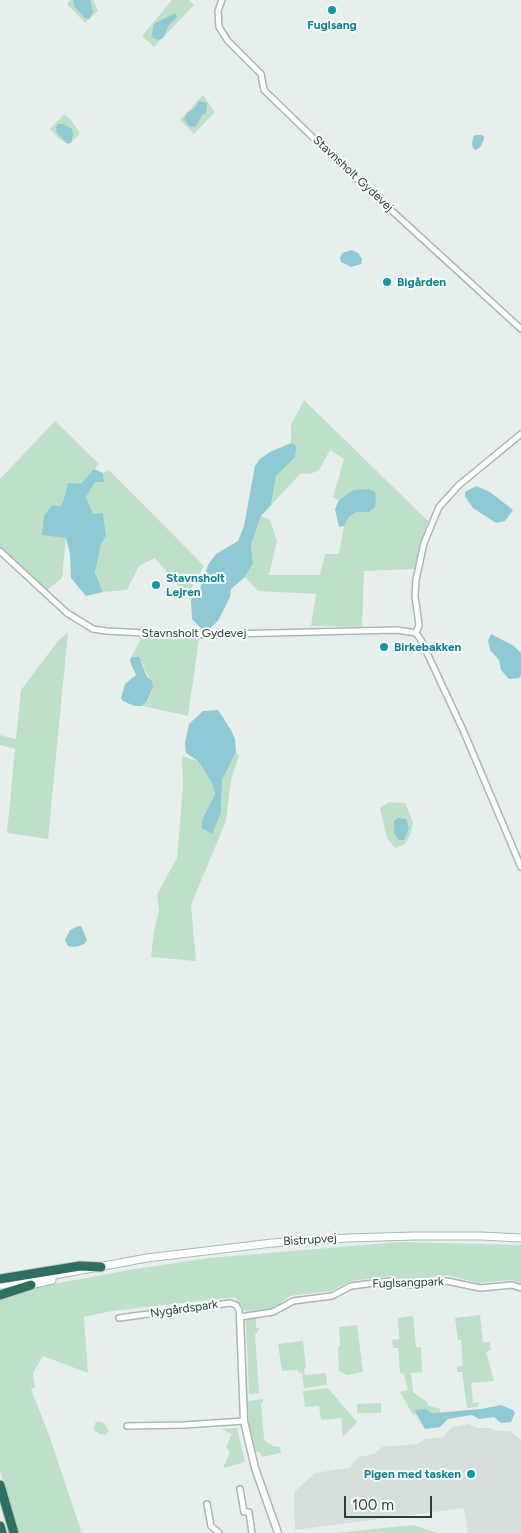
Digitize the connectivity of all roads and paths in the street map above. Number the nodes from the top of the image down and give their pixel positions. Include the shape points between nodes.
1 (222, 0) edge
2 (521, 329) edge
3 (521, 434) edge
4 (0, 551) edge
5 (416, 633) junction
6 (521, 867) edge
7 (521, 1238) edge
8 (101, 1267) junction
9 (0, 1279) edge
10 (0, 1285) edge
11 (31, 1285) joint
12 (521, 1288) edge
13 (0, 1294) edge
14 (240, 1317) junction
15 (119, 1318) dead end
16 (244, 1421) junction
17 (127, 1426) dead end
18 (0, 1485) edge
19 (240, 1490) dead end
20 (207, 1504) dead end
21 (0, 1526) edge
22 (2, 1533) edge
23 (14, 1533) edge
24 (219, 1533) edge
25 (252, 1533) edge
26 (278, 1533) edge

1 - 2 street, Stavnsholt Gydevej via 218,11 219,28 261,74 264,90
3 - 5 street via 459,485 440,507 424,543 416,580 420,625
4 - 5 street, Stavnsholt Gydevej via 67,613 93,629 185,635 360,630
5 - 6 street via 463,730
7 - 8 main road, Bistrupvej via 338,1238 217,1249
8 - 9 highway via 80,1266
8 - 10 main road, Bistrupvej
8 - 11 main road, Bistrupvej
11 - 13 highway
12 - 14 street, Fuglsangpark via 512,1285 480,1288 447,1281 409,1285 391,1281 351,1286 332,1296 293,1301 273,1312
14 - 15 street, Nygårdspark via 236,1305 230,1303
14 - 16 street
16 - 17 street
16 - 26 street via 255,1468
18 - 23 highway
19 - 25 street via 244,1512 249,1512
20 - 24 street via 211,1526
21 - 22 highway

